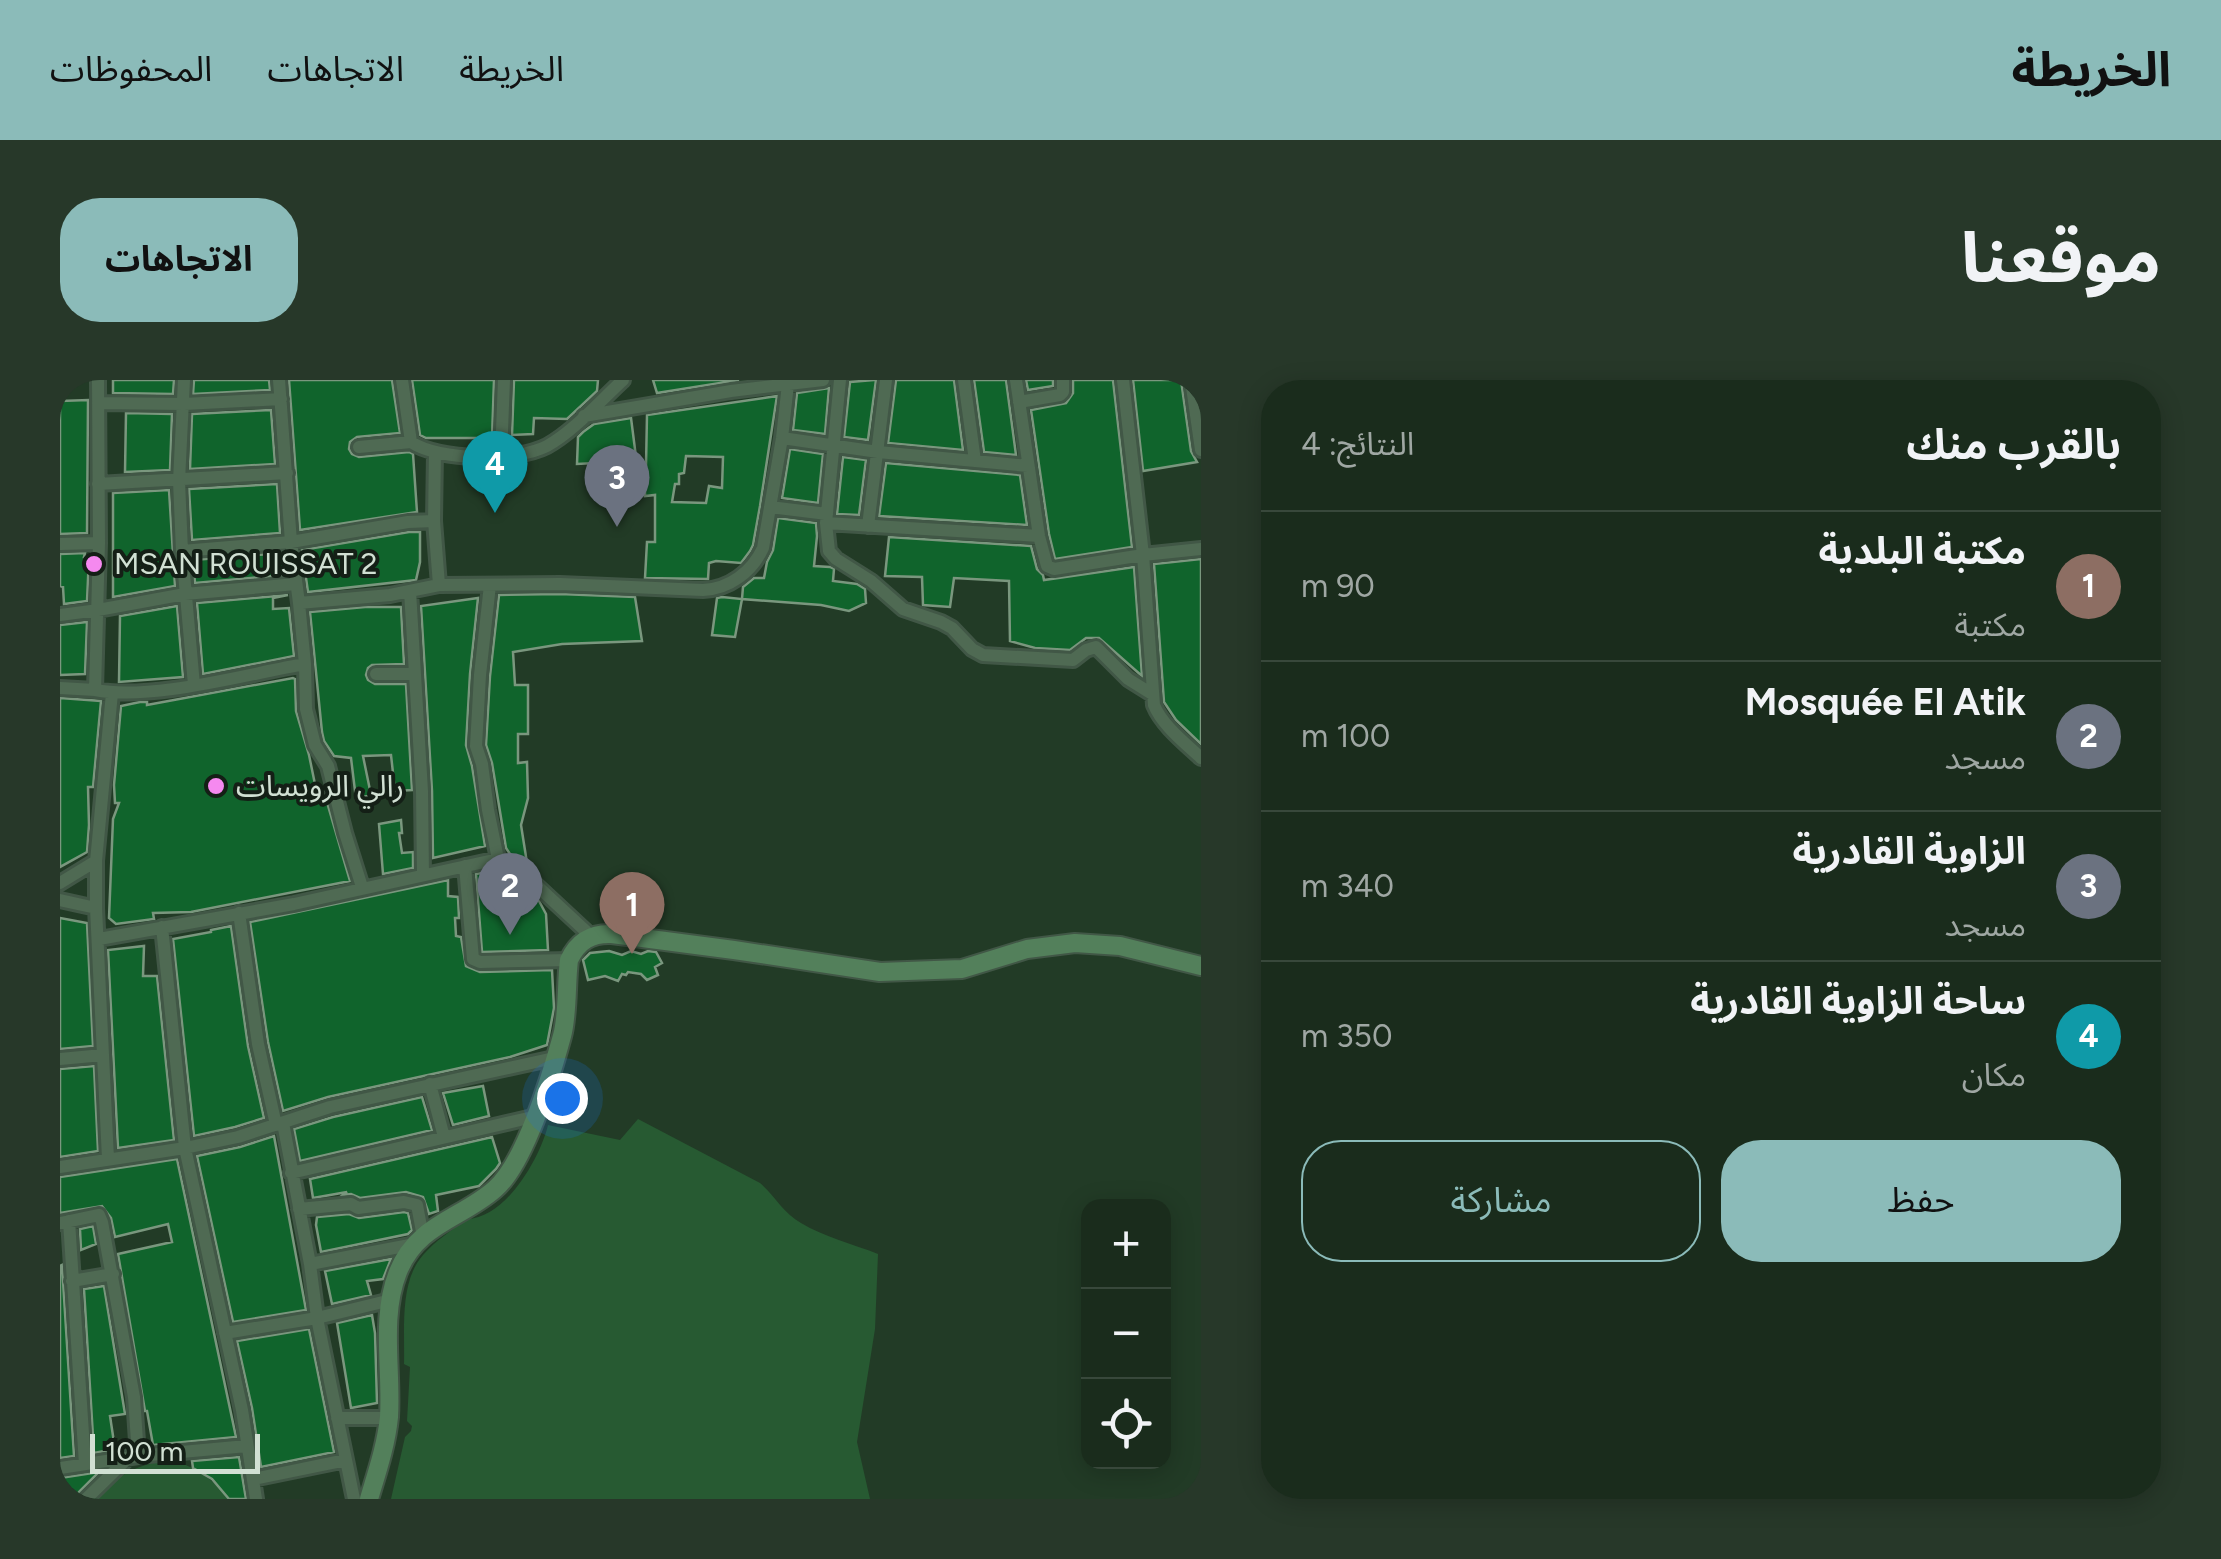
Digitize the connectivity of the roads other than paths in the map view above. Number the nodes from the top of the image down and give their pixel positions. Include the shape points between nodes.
1 (98, 380) edge
2 (184, 380) edge
3 (279, 380) edge
4 (402, 380) edge
5 (504, 380) edge
6 (623, 380) edge
7 (815, 380) edge
8 (823, 380) edge
9 (840, 380) edge
10 (886, 380) edge
11 (964, 380) edge
12 (1016, 380) edge
13 (1063, 380) edge
14 (1123, 380) edge
15 (1192, 380) edge
16 (788, 384) junction
17 (609, 386) edge
18 (281, 399) junction
19 (1019, 402) junction
20 (98, 403) junction
21 (184, 404) junction
22 (584, 416) junction
23 (1199, 421) edge
24 (782, 438) junction
25 (411, 442) junction
26 (835, 445) junction
27 (360, 447) dead end
28 (1201, 450) edge
29 (435, 452) junction
30 (878, 452) junction
31 (501, 456) junction
32 (975, 462) junction
33 (1028, 466) junction
34 (287, 473) junction
35 (179, 481) junction
36 (98, 484) junction
37 (770, 507) junction
38 (826, 518) junction
39 (434, 521) junction
40 (868, 526) junction
41 (1039, 536) junction
42 (291, 542) junction
43 (99, 543) junction
44 (60, 544) edge
45 (1201, 549) edge
46 (182, 551) junction
47 (1143, 554) junction
48 (296, 584) junction
49 (490, 585) junction
50 (438, 586) junction
51 (410, 591) junction
52 (185, 594) junction
53 (299, 603) junction
54 (98, 610) junction
55 (60, 615) edge
56 (306, 664) junction
57 (376, 674) dead end
58 (415, 674) junction
59 (194, 685) junction
60 (60, 688) edge
61 (95, 690) junction
62 (112, 693) junction
63 (1152, 694) junction
64 (1201, 758) edge
65 (498, 859) junction
66 (96, 861) junction
67 (466, 866) junction
68 (423, 875) junction
69 (60, 882) edge
70 (362, 887) junction
71 (60, 900) edge
72 (96, 908) junction
73 (239, 914) junction
74 (162, 928) junction
75 (592, 936) junction
76 (99, 939) junction
77 (569, 960) junction
78 (1201, 966) edge
79 (103, 1055) junction
80 (60, 1058) edge
81 (554, 1058) junction
82 (430, 1084) junction
83 (537, 1116) junction
84 (279, 1124) junction
85 (444, 1136) junction
86 (185, 1148) junction
87 (108, 1160) junction
88 (60, 1167) edge
89 (291, 1173) junction
90 (298, 1209) junction
91 (64, 1222) edge
92 (420, 1240) junction
93 (310, 1264) junction
94 (113, 1274) junction
95 (72, 1280) junction
96 (391, 1300) junction
97 (317, 1318) junction
98 (225, 1332) junction
99 (337, 1418) junction
100 (388, 1418) junction
101 (247, 1446) junction
102 (134, 1456) junction
103 (346, 1460) junction
104 (85, 1464) junction
105 (60, 1468) edge
106 (253, 1479) junction
107 (86, 1499) edge
108 (256, 1499) edge
109 (354, 1499) edge
110 (369, 1499) edge

1 - 20 street
2 - 21 street
3 - 18 street
4 - 25 street
5 - 31 street
6 - 17 street
7 - 8 street
7 - 16 street
9 - 26 street
10 - 30 street
11 - 32 street
12 - 19 street
13 - 19 street via 1060,395
14 - 47 street
15 - 23 street
16 - 22 street
16 - 24 street
17 - 22 street
18 - 21 street
18 - 34 street
19 - 33 street
20 - 21 street
20 - 36 street
21 - 35 street
22 - 31 street via 545,447
23 - 28 street
24 - 26 street
24 - 37 street
25 - 27 street
25 - 29 street
26 - 30 street
26 - 38 street
29 - 31 street
29 - 39 street
30 - 32 street
30 - 40 street
32 - 33 street
33 - 41 street
34 - 35 street
34 - 42 street
35 - 36 street
35 - 46 street
36 - 43 street
37 - 38 street
37 - 49 street via 758,559 722,588
38 - 40 street
38 - 63 street via 828,551 836,559 903,610 952,628 977,653 1064,660 1096,648
39 - 42 street
39 - 50 street
40 - 41 street
41 - 47 street via 1054,570
42 - 46 street
42 - 48 street
43 - 44 street
43 - 54 street
45 - 47 street
46 - 52 street
47 - 63 street
48 - 52 street
48 - 53 street
49 - 50 street
49 - 65 street via 476,746
50 - 51 street
51 - 53 street
51 - 58 street
52 - 54 street
52 - 59 street
53 - 56 street
54 - 55 street
54 - 61 street
56 - 59 street
56 - 70 street via 310,727 328,766
57 - 58 street
58 - 68 street
59 - 62 street
60 - 61 street
61 - 62 street
62 - 66 street
63 - 64 street via 1157,712
65 - 67 street
65 - 75 street via 520,870
66 - 69 street
66 - 72 street
67 - 68 street
67 - 77 street via 473,959
68 - 70 street
70 - 73 street
71 - 72 street
72 - 76 street
73 - 74 street
73 - 84 street via 258,1044
74 - 76 street
74 - 86 street
75 - 77 street
75 - 78 street via 880,972 962,969 1026,949 1075,943 1120,946
76 - 79 street
77 - 81 street
79 - 80 street
79 - 87 street
81 - 82 street
81 - 83 street
82 - 84 street
82 - 85 street
83 - 85 street
83 - 92 street via 500,1186
84 - 86 street
84 - 89 street
85 - 89 street
86 - 87 street
86 - 98 street
87 - 88 street
89 - 90 street
90 - 92 street via 409,1202 417,1205
90 - 93 street
91 - 94 street via 100,1215
91 - 95 street
92 - 93 street
92 - 96 street via 399,1269
93 - 97 street
94 - 95 street
94 - 102 street via 134,1397
95 - 104 street
96 - 97 street
96 - 100 street
97 - 98 street
97 - 99 street
98 - 101 street
99 - 100 street
99 - 103 street
100 - 110 street
101 - 102 street
101 - 106 street
102 - 104 street
102 - 107 street
103 - 106 street
103 - 109 street
104 - 105 street
106 - 108 street

